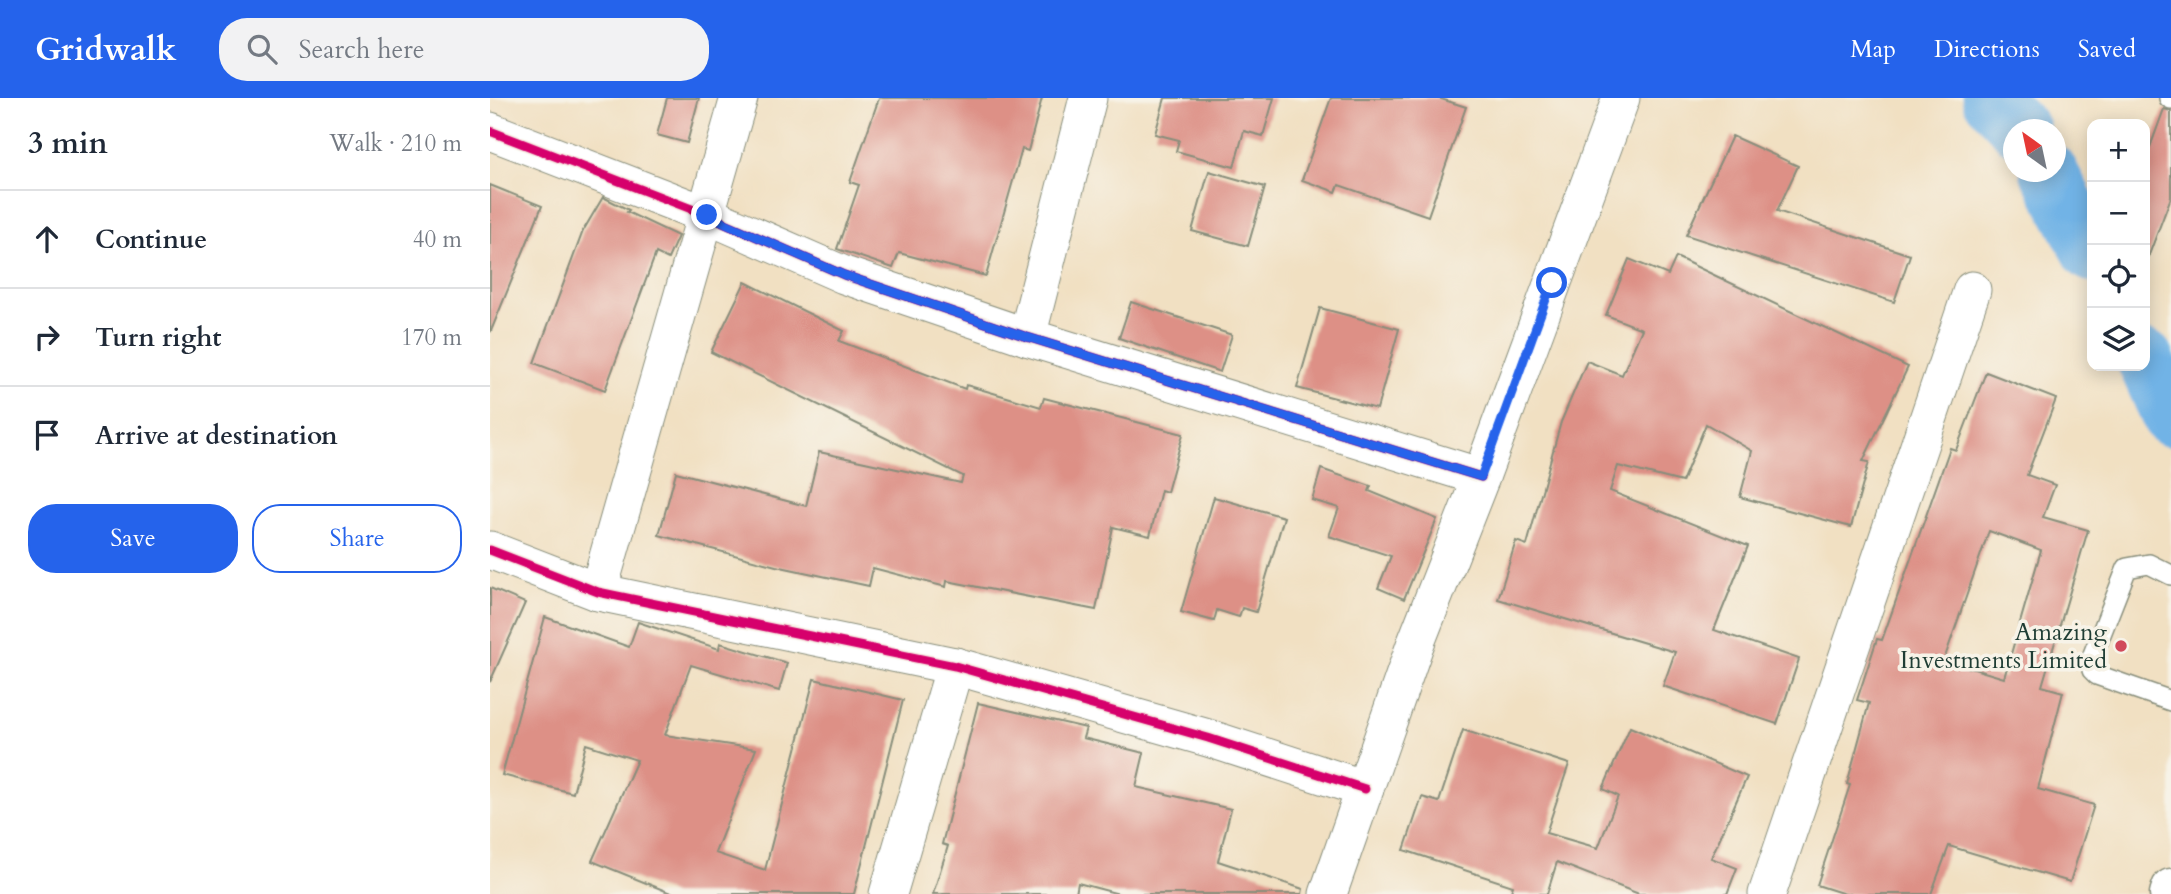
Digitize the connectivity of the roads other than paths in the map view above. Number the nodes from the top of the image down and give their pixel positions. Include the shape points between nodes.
1 (739, 98) edge
2 (1088, 98) edge
3 (1621, 98) edge
4 (490, 131) edge
5 (707, 215) junction
6 (1972, 290) dead end
7 (1027, 337) junction
8 (1481, 477) junction
9 (490, 551) edge
10 (2171, 575) edge
11 (598, 592) junction
12 (955, 666) junction
13 (2171, 701) edge
14 (1365, 789) junction
15 (2171, 888) edge
16 (888, 894) edge
17 (1328, 894) edge
18 (1767, 894) edge
19 (2169, 894) edge

1 - 5 street
2 - 7 street
3 - 8 street
4 - 5 street
5 - 7 street via 844,275
5 - 11 street
6 - 18 street
7 - 8 street
8 - 14 street
9 - 11 street
10 - 13 lane via 2149,564 2127,568 2090,662 2097,675
11 - 12 street
12 - 14 street via 1208,738
12 - 16 street
14 - 17 street
15 - 19 main road

